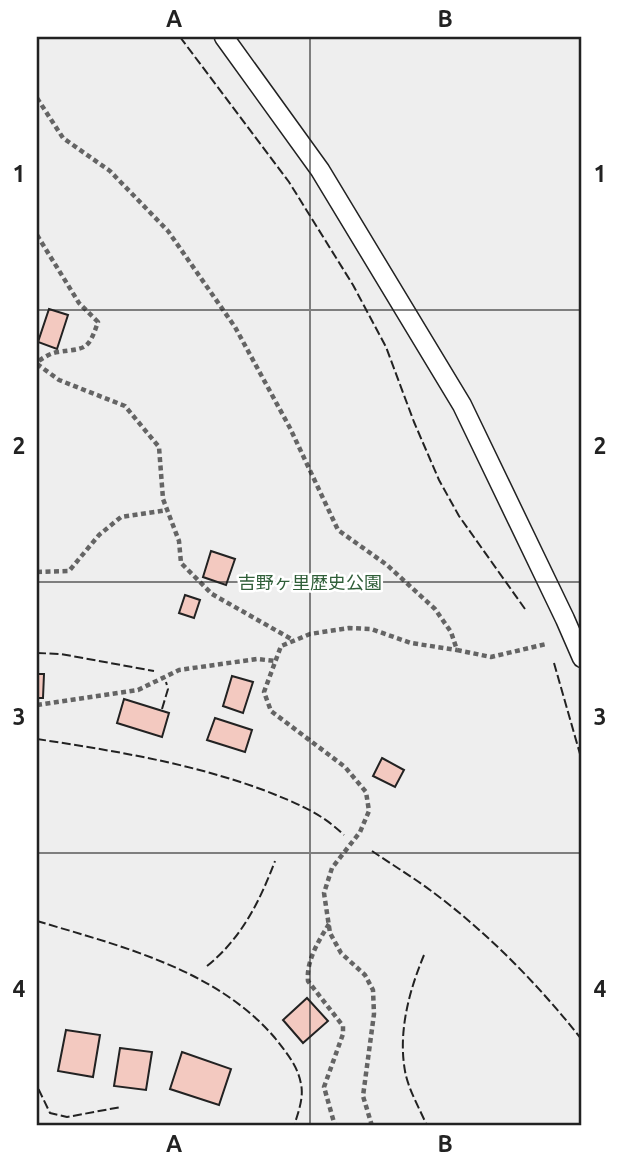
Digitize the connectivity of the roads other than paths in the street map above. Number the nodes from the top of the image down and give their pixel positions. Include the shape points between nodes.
1 (224, 37) edge
2 (582, 658) edge

1 - 2 lane via 320,170 462,405

